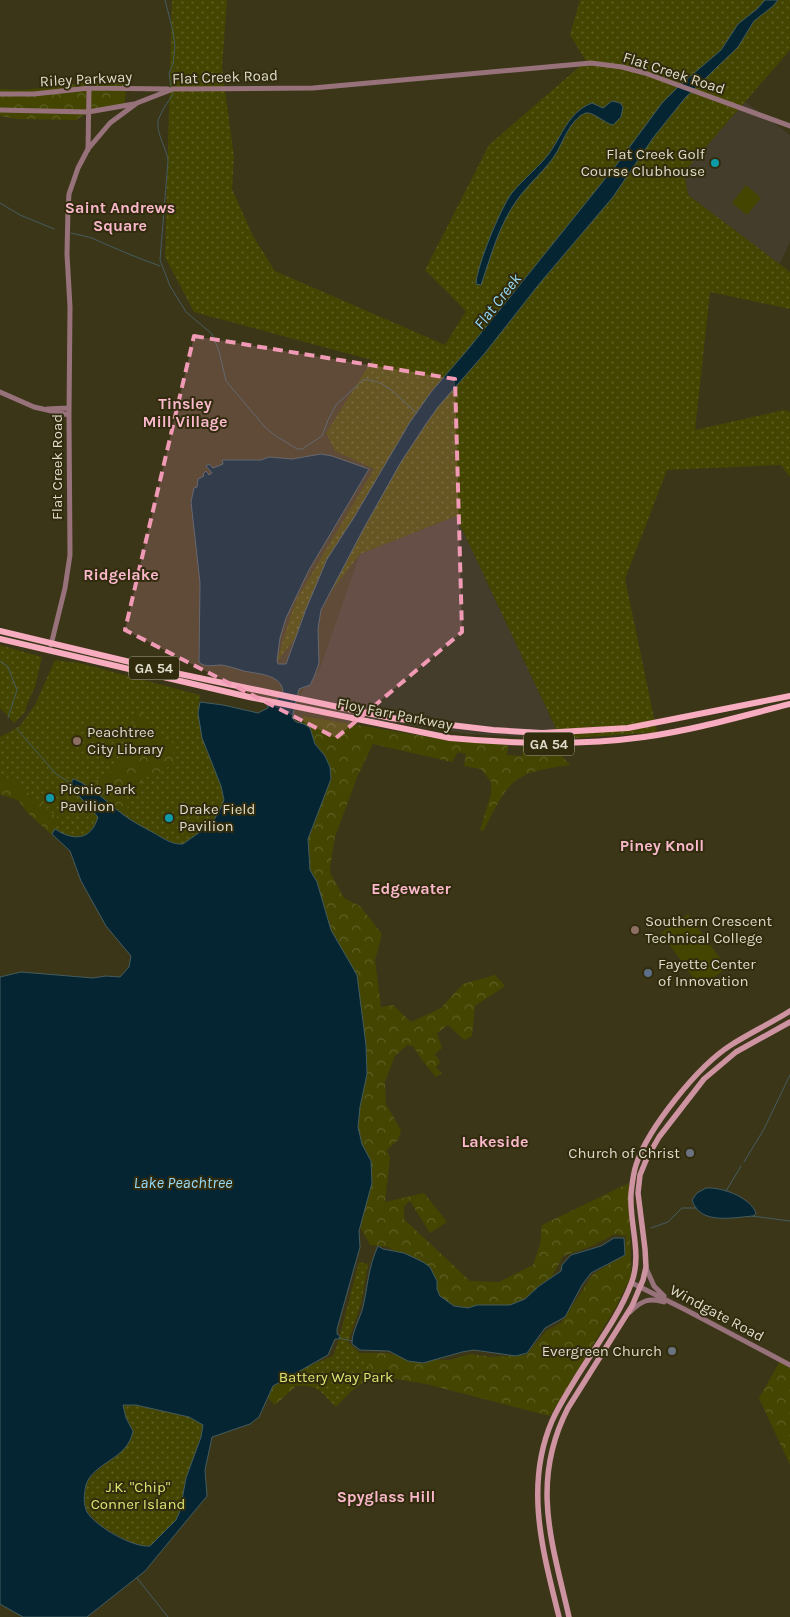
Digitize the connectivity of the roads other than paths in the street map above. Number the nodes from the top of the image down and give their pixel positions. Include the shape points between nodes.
1 (89, 88) junction
2 (173, 89) junction
3 (0, 94) edge
4 (137, 103) junction
5 (0, 110) edge
6 (88, 112) junction
7 (790, 126) edge
8 (88, 150) junction
9 (0, 392) edge
10 (69, 412) junction
11 (0, 631) edge
12 (0, 639) edge
13 (50, 648) junction
14 (790, 696) edge
15 (790, 704) edge
16 (790, 1011) edge
17 (790, 1022) edge
18 (646, 1267) junction
19 (632, 1283) junction
20 (640, 1287) junction
21 (686, 1310) junction
22 (622, 1322) junction
23 (790, 1365) edge
24 (559, 1617) edge
25 (569, 1617) edge

1 - 2 street, Riley Parkway
1 - 3 street, Riley Parkway
1 - 6 street
2 - 4 street, Flat Creek Road
2 - 7 street, Flat Creek Road via 313,88 585,63 622,67
4 - 6 street, Riley Parkway
4 - 8 street, Flat Creek Road via 110,123
5 - 6 street, Riley Parkway
6 - 8 street
8 - 10 street, Flat Creek Road via 73,181 67,214
9 - 10 street via 26,404
10 - 13 street, Flat Creek Road via 70,555
11 - 13 main road, Floy Farr Parkway / GA 54
12 - 13 main road, Floy Farr Parkway / GA 54
13 - 14 main road, Floy Farr Parkway / GA 54 via 391,718 542,733 628,728
13 - 15 main road, Floy Farr Parkway / GA 54 via 266,701 450,738 545,744 645,737
16 - 19 main road via 731,1045 707,1064 686,1086 642,1150 632,1181 636,1253
17 - 18 main road via 736,1052 704,1078 659,1137 640,1175 638,1193
18 - 20 main road
18 - 21 street via 658,1292
19 - 20 street, Windgate Road
19 - 24 main road via 556,1414 541,1454 537,1509
20 - 21 street, Windgate Road
20 - 22 main road
21 - 22 street via 648,1299 637,1304
21 - 23 street, Windgate Road
22 - 25 main road via 561,1421 550,1456 546,1511

